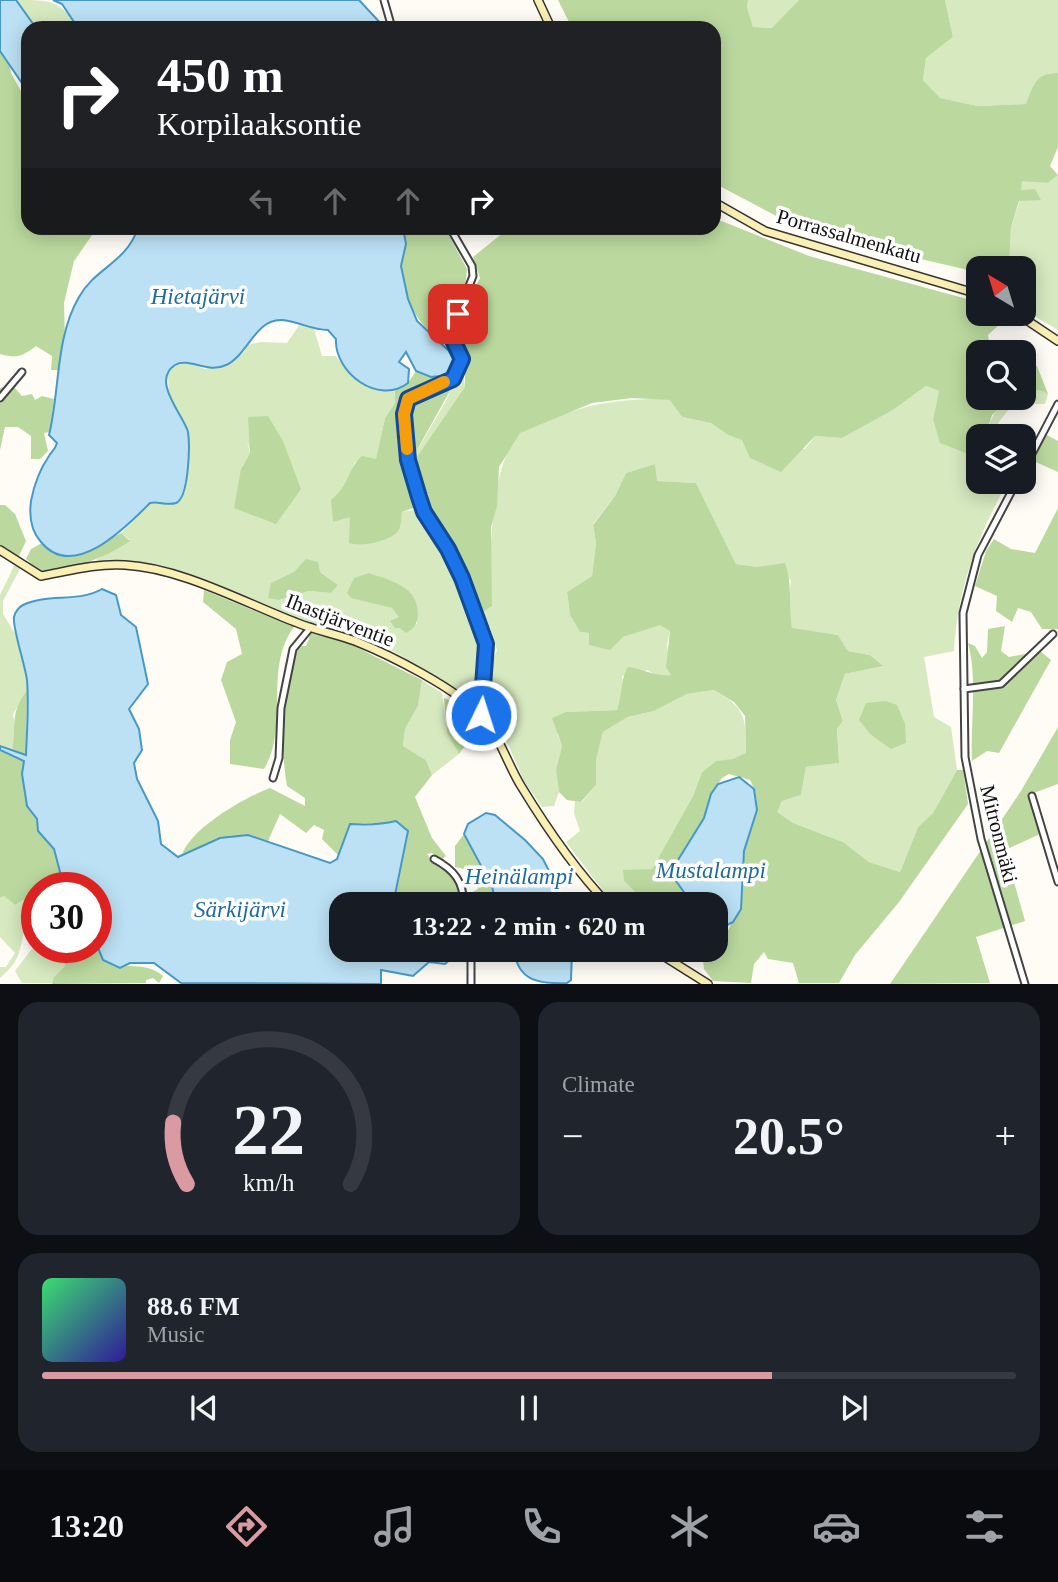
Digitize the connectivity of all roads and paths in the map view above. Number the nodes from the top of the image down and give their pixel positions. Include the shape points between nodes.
1 (384, 0) edge
2 (538, 0) edge
3 (390, 21) edge
4 (548, 21) edge
5 (721, 206) edge
6 (454, 235) edge
7 (966, 290) edge
8 (1036, 326) edge
9 (1058, 341) edge
10 (22, 372) dead end
11 (0, 398) edge
12 (1058, 404) edge
13 (1036, 446) edge
14 (1010, 494) edge
15 (0, 550) edge
16 (311, 627) junction
17 (1053, 634) dead end
18 (964, 689) junction
19 (481, 715) junction
20 (273, 778) dead end
21 (1032, 796) dead end
22 (434, 859) dead end
23 (1058, 882) edge
24 (461, 892) edge
25 (597, 892) edge
26 (471, 962) edge
27 (673, 962) edge
28 (471, 984) edge
29 (708, 984) edge
30 (1025, 984) edge

1 - 3 street
2 - 4 street
5 - 7 street, Porrassalmenkatu via 765,231
6 - 19 street via 473,276 450,334 462,359 453,379 408,399 405,423 408,460 424,512 448,549 486,644
8 - 9 street
10 - 11 street
12 - 13 street
14 - 18 street, Mitronmäki via 978,555 963,612
15 - 16 street, Ihastjärventie via 41,576 127,565 174,576
16 - 19 street, Ihastjärventie via 380,652
16 - 20 street via 293,649
17 - 18 street via 1001,684
18 - 30 street, Mitronmäki via 965,757 981,839
19 - 25 street, Ihastjärventie via 520,784
21 - 23 street
22 - 24 street via 451,868
26 - 28 street
27 - 29 street

